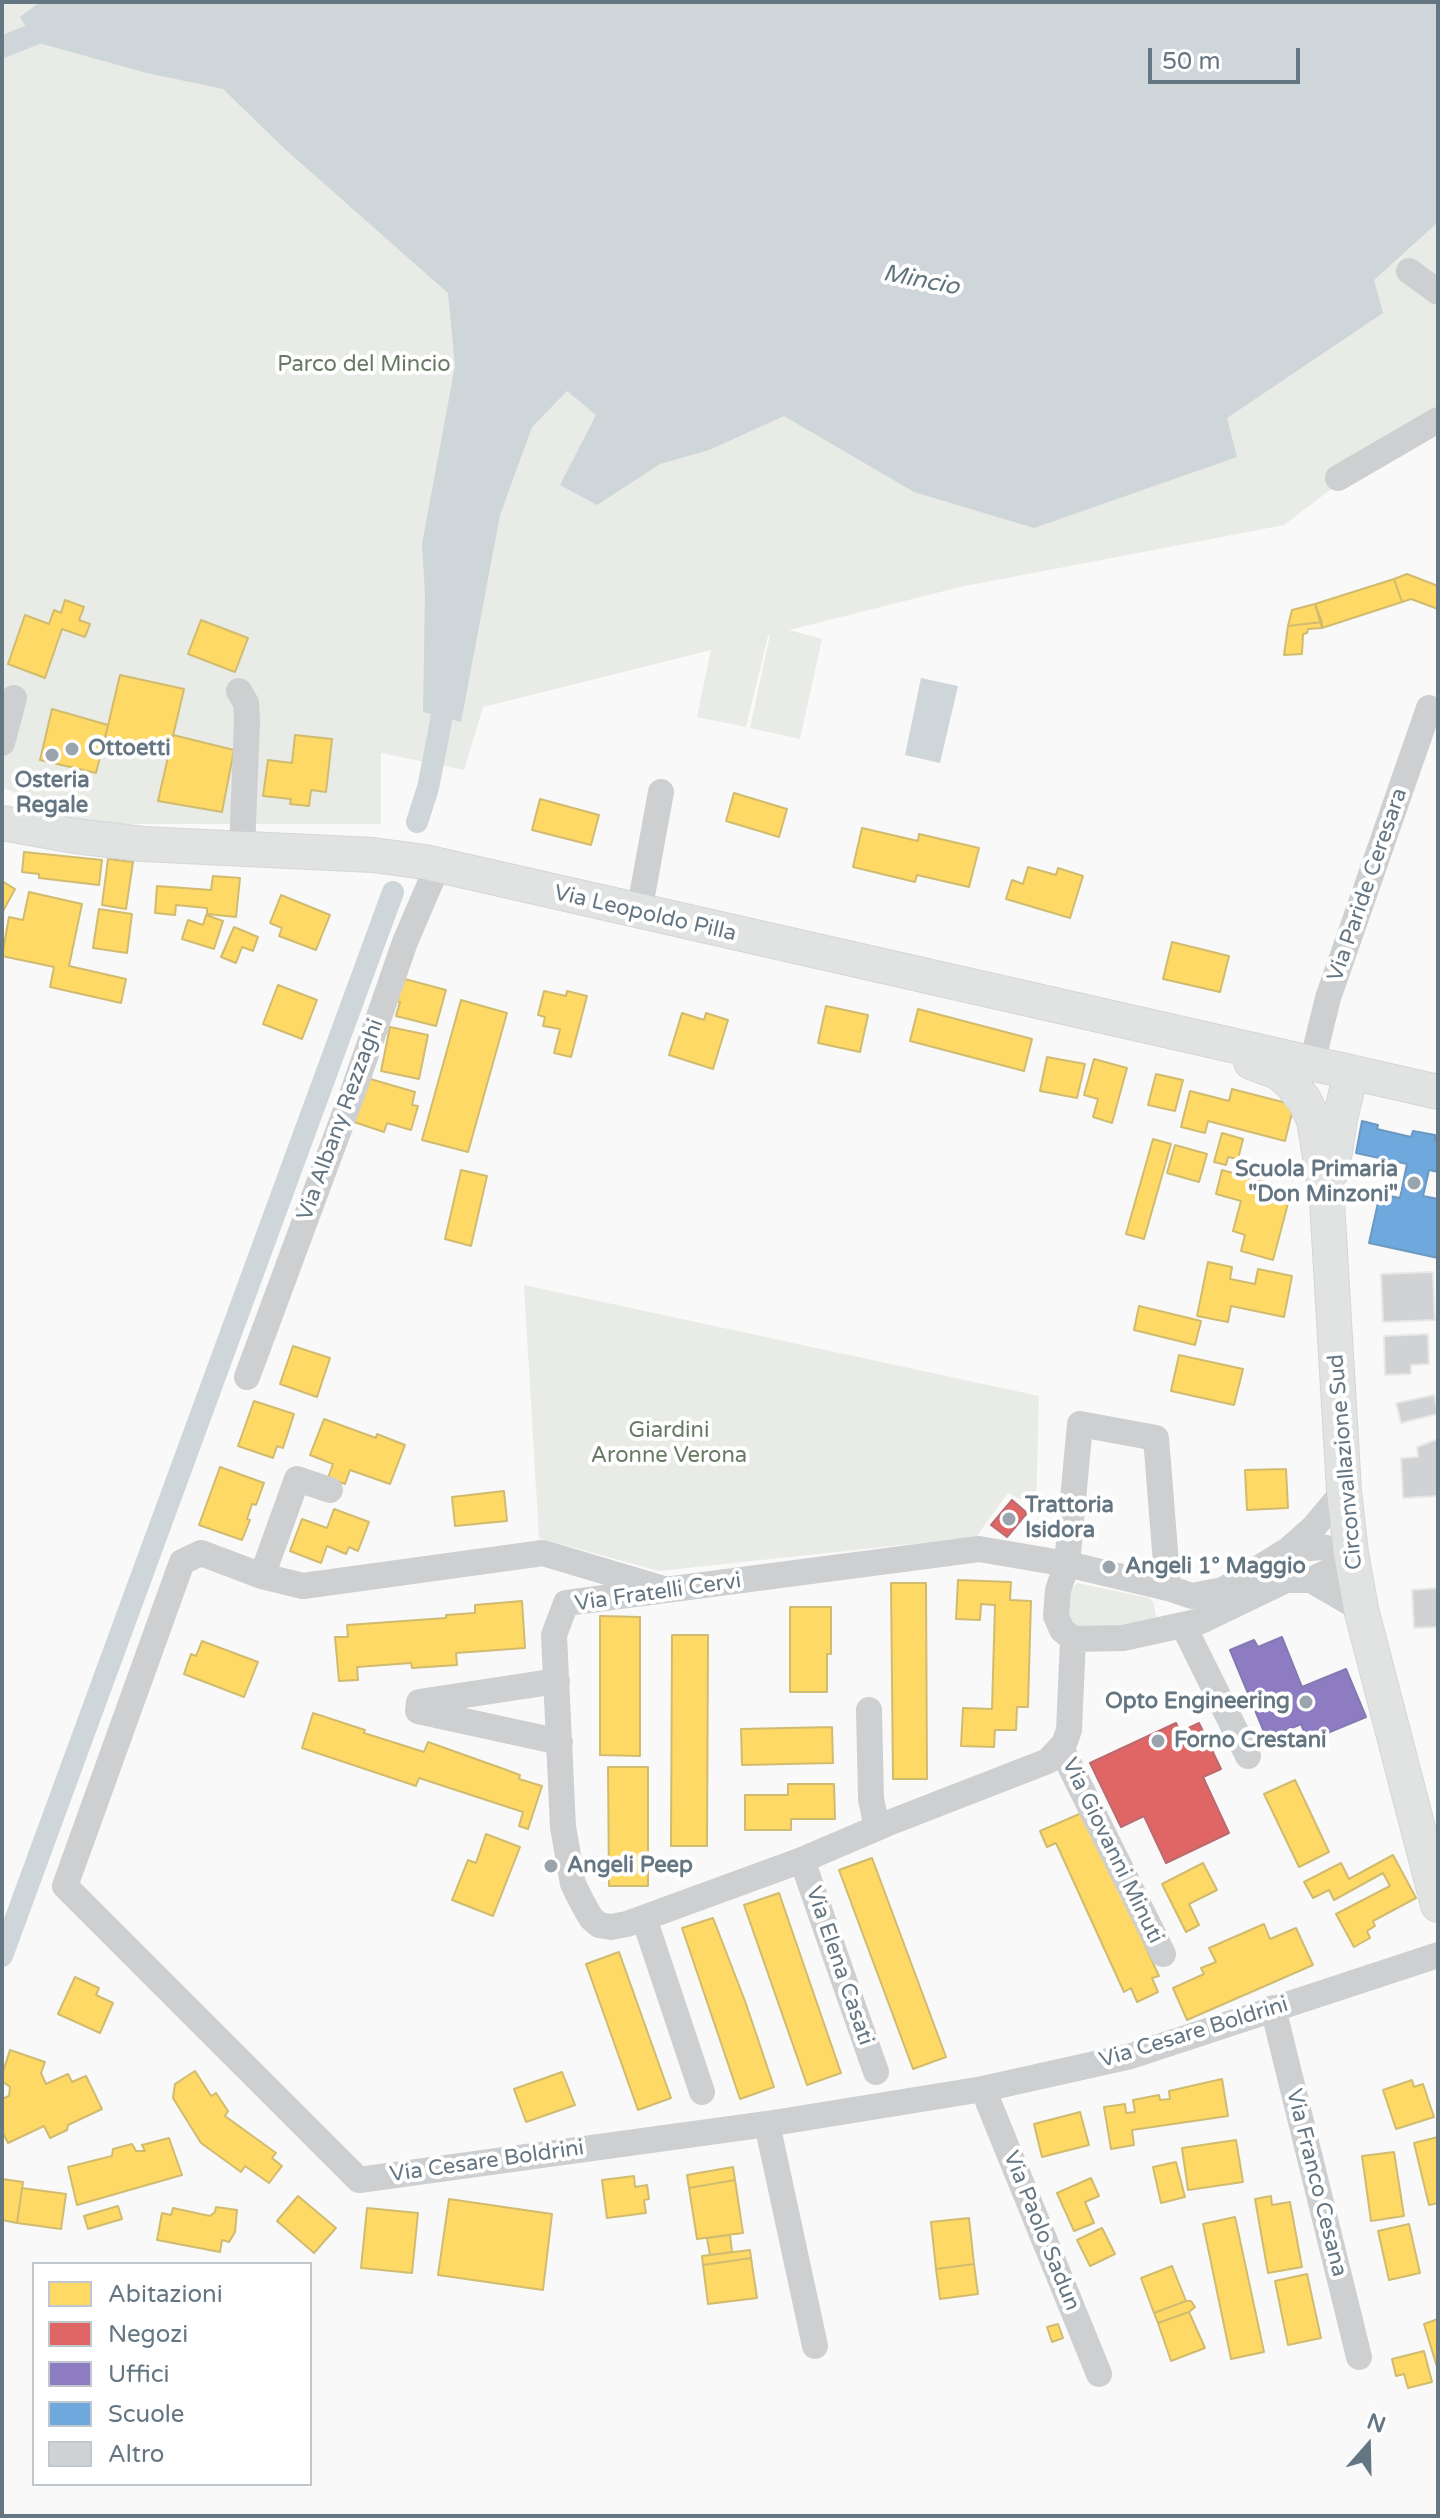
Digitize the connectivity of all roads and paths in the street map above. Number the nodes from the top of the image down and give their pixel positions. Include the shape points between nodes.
1 (1409, 271) dead end
2 (1438, 292) edge
3 (1438, 420) edge
4 (1338, 478) dead end
5 (239, 691) dead end
6 (14, 698) dead end
7 (1429, 708) dead end
8 (2, 743) edge
9 (661, 792) dead end
10 (2, 823) edge
11 (242, 850) junction
12 (432, 864) junction
13 (639, 912) junction
14 (1117, 1021) junction
15 (1297, 1060) junction
16 (1351, 1073) junction
17 (1438, 1092) edge
18 (1314, 1120) junction
19 (1327, 1201) junction
20 (247, 1377) dead end
21 (330, 1490) dead end
22 (1344, 1491) junction
23 (1288, 1550) junction
24 (543, 1553) junction
25 (1351, 1553) junction
26 (1067, 1564) junction
27 (262, 1576) junction
28 (1311, 1580) junction
29 (1168, 1588) junction
30 (667, 1590) junction
31 (566, 1603) junction
32 (1361, 1609) junction
33 (1183, 1625) junction
34 (1073, 1639) junction
35 (557, 1681) junction
36 (869, 1710) dead end
37 (560, 1742) junction
38 (1061, 1748) junction
39 (1248, 1756) dead end
40 (877, 1828) junction
41 (802, 1860) junction
42 (1438, 1905) edge
43 (644, 1918) junction
44 (1163, 1954) dead end
45 (1438, 1955) edge
46 (1273, 2008) junction
47 (876, 2072) dead end
48 (983, 2089) junction
49 (702, 2092) dead end
50 (767, 2124) junction
51 (815, 2346) dead end
52 (1359, 2357) dead end
53 (1099, 2374) dead end

1 - 2 street
3 - 4 street
5 - 11 street via 247,721
6 - 8 street
7 - 15 street, Via Paride Ceresara via 1328,998
9 - 13 street
10 - 11 main road, Via Leopoldo Pilla via 143,844
11 - 12 main road, Via Leopoldo Pilla via 373,855
12 - 13 main road, Via Leopoldo Pilla
12 - 20 street, Via Albany Rezzaghi
13 - 14 main road, Via Leopoldo Pilla
14 - 15 main road, Via Leopoldo Pilla
14 - 18 main road, Circonvallazione Sud via 1278,1072
15 - 16 main road, Via Leopoldo Pilla
16 - 17 main road, Via Leopoldo Pilla
16 - 18 main road, Circonvallazione Sud via 1318,1094
16 - 19 main road, Circonvallazione Sud
18 - 19 main road, Circonvallazione Sud
19 - 22 main road, Circonvallazione Sud
21 - 27 street via 297,1479
22 - 23 street, Via Fratelli Cervi
22 - 25 main road, Circonvallazione Sud
23 - 25 street via 1321,1547
23 - 29 street, Via Fratelli Cervi via 1223,1590 1192,1596
24 - 27 street, Via Cesare Boldrini via 303,1586
24 - 30 street
24 - 31 street via 560,1573
25 - 28 street
25 - 32 main road, Circonvallazione Sud
26 - 29 street, Via Fratelli Cervi
26 - 29 street via 1080,1424 1156,1438
26 - 30 street, Via Fratelli Cervi via 979,1549
26 - 34 street via 1056,1616
27 - 50 street, Via Cesare Boldrini via 201,1553 182,1562 65,1886 359,2180
28 - 32 street
28 - 33 street via 1286,1580
30 - 31 street, Via Fratelli Cervi
31 - 35 street, Via Fratelli Cervi via 554,1635
32 - 42 main road, Circonvallazione Sud
33 - 34 street via 1123,1638
33 - 39 street
34 - 38 street via 1069,1730
35 - 37 street, Via Fratelli Cervi
35 - 37 street via 419,1702 418,1711
36 - 40 street via 871,1799
37 - 43 street, Via Fratelli Cervi via 564,1842 573,1884 599,1925
38 - 40 street via 1048,1761
38 - 44 street, Via Giovanni Minuti
40 - 41 street
41 - 43 street
41 - 47 street, Via Elena Casati
43 - 49 street
45 - 46 street, Via Cesare Boldrini
46 - 48 street, Via Cesare Boldrini via 1131,2056
46 - 52 street, Via Franco Cesana
48 - 50 street, Via Cesare Boldrini
48 - 53 street, Via Paolo Sadun
50 - 51 street

